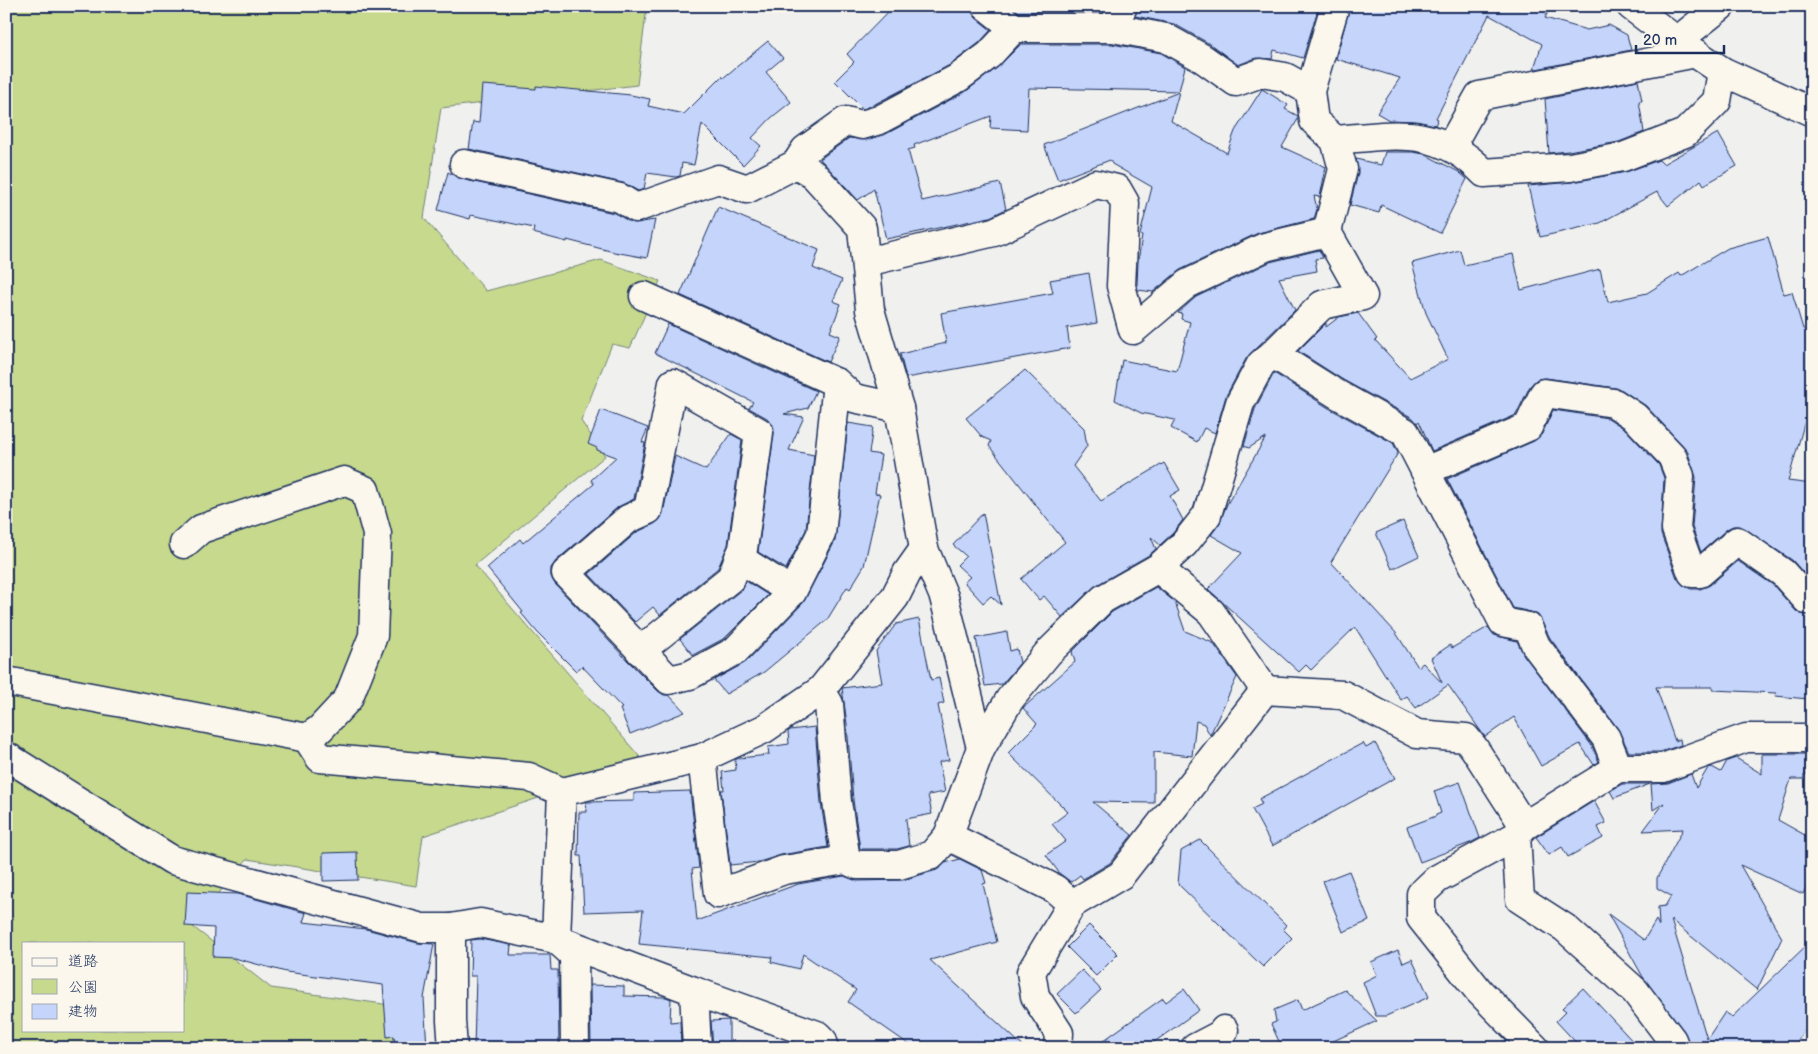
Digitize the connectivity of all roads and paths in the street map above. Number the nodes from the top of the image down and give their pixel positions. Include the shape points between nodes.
1 (986, 6) edge
2 (1335, 6) edge
3 (1630, 6) edge
4 (1721, 6) edge
5 (1118, 17) edge
6 (1014, 28) junction
7 (1687, 47) junction
8 (1722, 70) junction
9 (1310, 91) junction
10 (1812, 112) edge
11 (1335, 140) junction
12 (1451, 146) junction
13 (464, 164) dead end
14 (796, 164) junction
15 (1326, 232) junction
16 (866, 262) junction
17 (644, 296) dead end
18 (1273, 354) junction
19 (838, 383) junction
20 (899, 408) junction
21 (1425, 471) junction
22 (184, 544) dead end
23 (924, 549) junction
24 (739, 558) junction
25 (1158, 568) junction
26 (792, 592) junction
27 (1812, 600) edge
28 (640, 651) junction
29 (6, 681) edge
30 (821, 690) junction
31 (1265, 690) junction
32 (307, 738) junction
33 (1812, 738) edge
34 (981, 748) junction
35 (6, 756) edge
36 (702, 758) junction
37 (1618, 768) junction
38 (562, 792) junction
39 (1520, 831) junction
40 (948, 836) junction
41 (846, 860) junction
42 (1072, 904) junction
43 (451, 928) junction
44 (556, 939) junction
45 (694, 991) junction
46 (1224, 1030) dead end
47 (453, 1048) edge
48 (575, 1048) edge
49 (697, 1048) edge
50 (824, 1048) edge
51 (1058, 1048) edge
52 (1195, 1048) edge
53 (1536, 1048) edge
54 (1675, 1048) edge

1 - 6 street
2 - 9 street
3 - 7 street
4 - 7 street
5 - 6 street
5 - 9 street via 1166,38 1236,82 1261,73 1285,77
6 - 14 street via 989,55 958,78 879,120 862,126 846,121 805,150
7 - 8 street
7 - 12 street via 1478,96
8 - 10 street
8 - 12 street via 1717,101 1685,133 1623,157 1570,167 1484,173
9 - 11 street via 1314,121
11 - 12 street via 1398,136 1428,138
11 - 15 street via 1343,169
13 - 14 street via 620,198 636,208 718,179 747,189
14 - 16 street via 813,174 862,228
15 - 16 street via 1265,247 1187,284 1133,330 1121,286 1125,203 1117,189 1096,184 994,232
15 - 18 street via 1364,296 1322,306
16 - 20 street via 870,310
17 - 19 street
18 - 21 street via 1405,432
18 - 25 street via 1261,364 1240,403 1207,515 1184,544
19 - 20 street via 854,398
19 - 26 street via 821,534
20 - 23 street
21 - 27 street via 1528,427 1544,393 1614,403 1635,417 1672,456 1680,476 1676,529 1692,573 1700,573 1737,541 1784,572 1807,600
21 - 37 street via 1503,622 1528,626 1536,646 1606,738
22 - 32 street via 200,529 344,481 365,490 377,534 373,636 348,700
23 - 30 street via 895,597
23 - 34 street via 944,597
24 - 26 street
24 - 28 street via 731,578
24 - 28 street via 743,549 759,432 673,383 648,510 628,520 566,573
25 - 31 street via 1212,612
25 - 34 street via 1102,599 1048,653 1010,700
26 - 28 street via 735,651 690,675 669,680
29 - 32 street
30 - 36 street via 764,729
30 - 41 street via 829,704
31 - 39 street via 1343,695 1417,734 1466,738
31 - 42 street via 1121,875
32 - 38 street via 320,758 529,777
33 - 37 street via 1746,738 1664,768
34 - 40 street
35 - 43 street via 172,860 422,928
36 - 38 street
36 - 41 street via 718,894 784,870
37 - 39 street
38 - 44 street
39 - 53 street via 1426,889 1421,894 1421,918 1478,991
39 - 54 street via 1520,899 1565,928 1635,991
40 - 41 street via 932,855 899,865 857,865
40 - 42 street via 1055,889
42 - 51 street via 1031,972 1035,996 1059,1033
43 - 44 street via 480,923
43 - 47 street
44 - 45 street
44 - 48 street via 574,955
45 - 49 street
45 - 50 street via 817,1035
46 - 52 street

